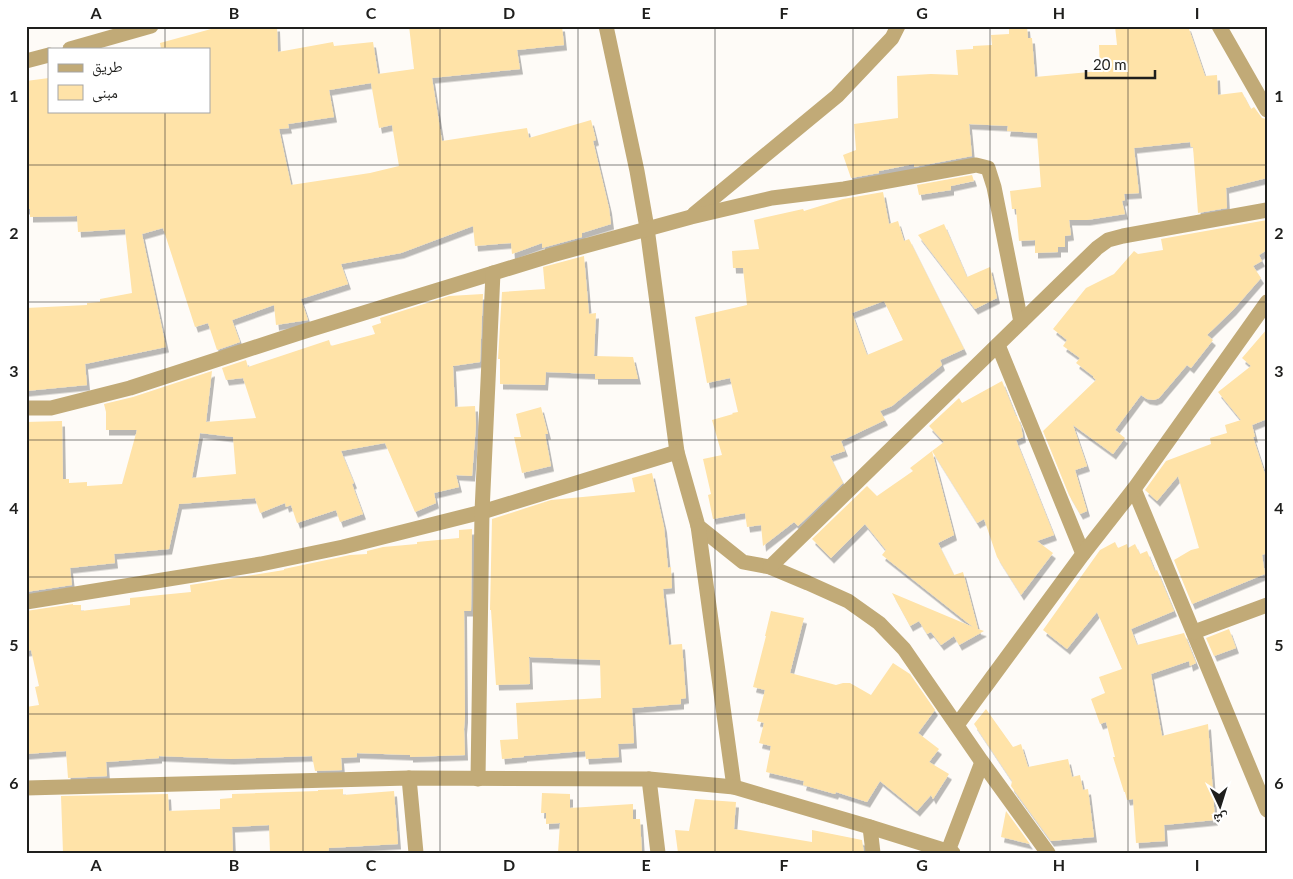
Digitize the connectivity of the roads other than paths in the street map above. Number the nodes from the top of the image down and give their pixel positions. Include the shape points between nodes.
1 (151, 26) edge
2 (606, 26) edge
3 (898, 26) edge
4 (1219, 26) edge
5 (74, 48) edge
6 (48, 55) edge
7 (26, 61) edge
8 (1267, 110) edge
9 (1267, 210) edge
10 (691, 217) junction
11 (647, 228) junction
12 (493, 273) junction
13 (1267, 302) edge
14 (1021, 322) junction
15 (998, 344) junction
16 (26, 408) edge
17 (677, 452) junction
18 (1134, 489) junction
19 (482, 512) junction
20 (698, 526) junction
21 (1083, 554) junction
22 (770, 567) junction
23 (26, 602) edge
24 (1267, 605) edge
25 (1194, 632) junction
26 (957, 726) junction
27 (982, 762) junction
28 (409, 778) junction
29 (478, 779) junction
30 (650, 779) junction
31 (734, 787) junction
32 (26, 788) edge
33 (1267, 810) edge
34 (870, 827) junction
35 (950, 852) edge
36 (416, 853) edge
37 (658, 853) edge
38 (873, 853) edge
39 (1048, 853) edge

1 - 5 street
2 - 11 street via 638,171
3 - 10 street via 892,38 837,96
4 - 8 street
6 - 7 street
9 - 14 street via 1108,240
10 - 11 street
10 - 14 street via 772,198 844,189 976,165 988,168
11 - 12 street
11 - 17 street
12 - 16 street via 130,388 51,408
12 - 19 street
13 - 18 street
14 - 15 street
15 - 21 street
15 - 22 street
17 - 19 street
17 - 20 street
18 - 21 street
18 - 25 street
19 - 23 street via 261,564
19 - 29 street
20 - 22 street via 744,562
20 - 31 street
21 - 26 street
22 - 26 street via 848,601 879,623 904,649
24 - 25 street
25 - 33 street
26 - 27 street
27 - 35 street
27 - 39 street
28 - 29 street
28 - 32 street
28 - 36 street
29 - 30 street
30 - 31 street
30 - 37 street
31 - 34 street
34 - 35 street
34 - 38 street

